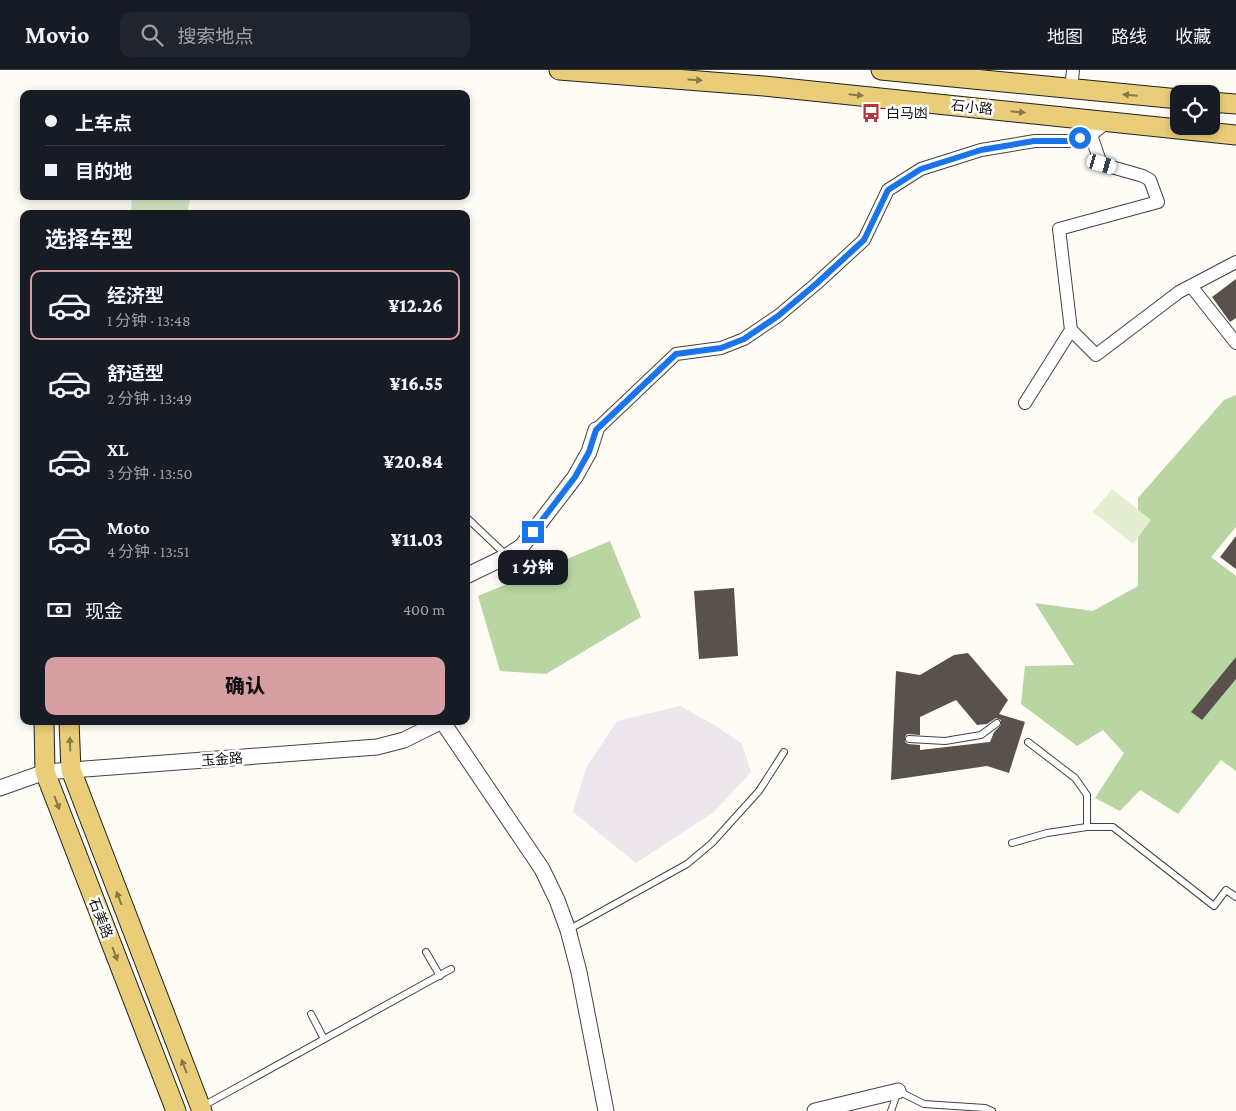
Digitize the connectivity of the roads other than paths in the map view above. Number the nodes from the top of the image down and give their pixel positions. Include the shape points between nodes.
1 (559, 70) edge
2 (881, 70) edge
3 (1073, 70) edge
4 (1071, 90) junction
5 (1170, 98) edge
6 (1220, 103) edge
7 (1236, 104) edge
8 (1108, 121) junction
9 (1091, 135) junction
10 (1236, 135) edge
11 (1236, 262) edge
12 (1190, 286) junction
13 (1071, 330) junction
14 (1236, 344) edge
15 (1025, 402) dead end
16 (596, 430) joint
17 (470, 521) edge
18 (507, 556) junction
19 (470, 574) edge
20 (997, 723) dead end
21 (44, 725) edge
22 (69, 725) edge
23 (434, 725) edge
24 (445, 725) edge
25 (909, 739) dead end
26 (1028, 742) dead end
27 (784, 752) dead end
28 (71, 770) junction
29 (45, 772) junction
30 (0, 788) edge
31 (1087, 827) junction
32 (1012, 843) dead end
33 (1236, 897) edge
34 (568, 930) junction
35 (426, 952) dead end
36 (451, 969) dead end
37 (440, 976) junction
38 (311, 1014) dead end
39 (324, 1040) junction
40 (898, 1091) junction
41 (201, 1110) edge
42 (176, 1111) edge
43 (606, 1111) edge
44 (815, 1111) edge
45 (891, 1111) edge
46 (992, 1111) edge

1 -> 8 main road, 石小路 via 764,86
2 - 4 main road, 石小路
3 - 4 street
5 -> 4 main road, 石小路
6 - 7 main road
8 - 9 street
8 - 10 main road, 石小路
9 - 13 street via 1102,164 1150,180 1158,202 1059,229
9 - 16 street via 1069,141 1034,141 981,150 921,169 888,190 864,240 778,316 744,339 721,348 676,354
11 - 12 street
12 - 13 street via 1096,355
12 - 14 street
13 - 15 street
16 - 18 street via 589,452 575,477 522,546
17 - 18 lane
18 - 19 street
20 - 25 lane via 981,735 945,741
21 - 29 main road, 石美路
28 -> 22 main road, 石美路
23 - 28 street, 玉金路 via 404,740 377,747
24 - 34 street via 542,869
26 - 31 lane via 1075,778 1087,795
27 - 34 lane via 759,791 712,843 687,864
28 - 29 street, 玉金路
41 -> 28 main road, 石美路
29 - 30 street, 玉金路
29 -> 42 main road, 石美路
31 - 32 lane
31 - 33 lane via 1112,828 1214,906 1226,890
34 - 43 street
35 - 37 lane
36 - 37 lane
37 - 39 lane
38 - 39 lane
39 - 41 lane
40 - 44 street
40 - 45 lane
40 - 46 lane via 924,1104

